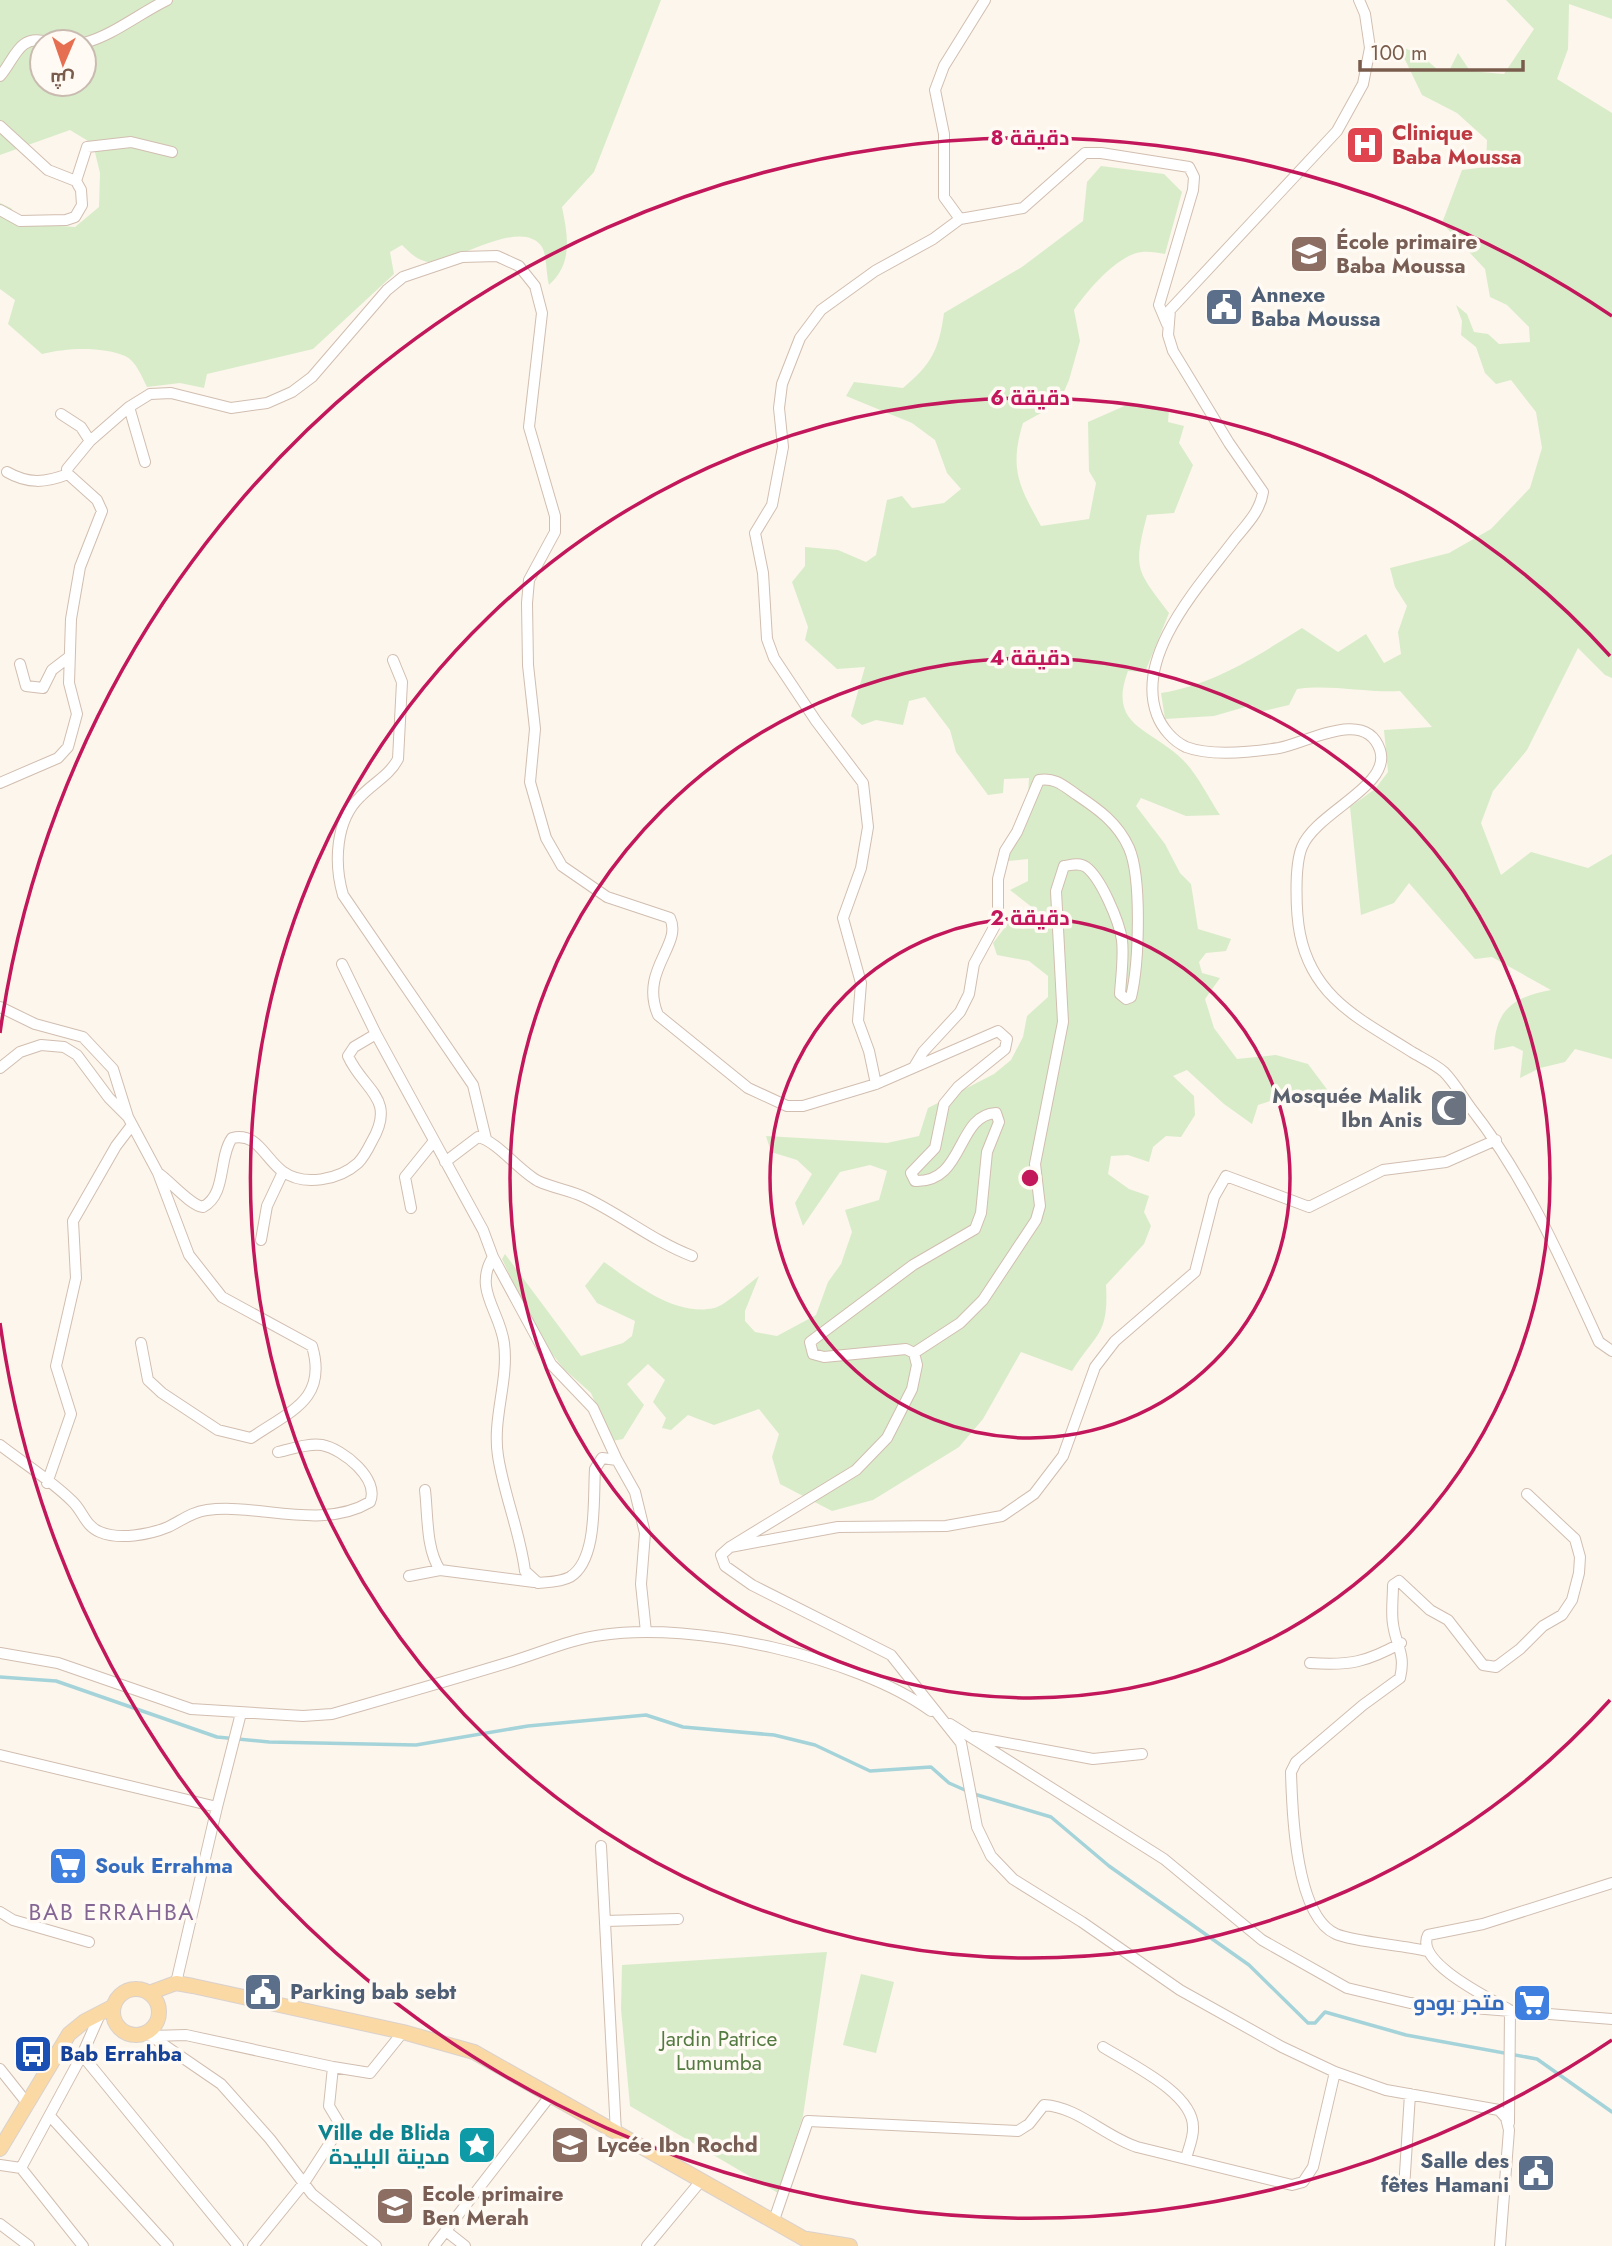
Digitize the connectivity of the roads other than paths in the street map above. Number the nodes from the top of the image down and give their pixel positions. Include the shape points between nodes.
1 (167, 0) edge
2 (985, 0) edge
3 (1359, 0) edge
4 (98, 39) edge
5 (28, 40) edge
6 (0, 76) edge
7 (0, 126) edge
8 (172, 152) dead end
9 (76, 181) junction
10 (0, 210) edge
11 (960, 219) junction
12 (1168, 327) junction
13 (129, 407) junction
14 (61, 414) dead end
15 (90, 441) junction
16 (145, 462) dead end
17 (7, 472) dead end
18 (68, 474) junction
19 (69, 657) junction
20 (393, 660) dead end
21 (20, 664) dead end
22 (0, 783) edge
23 (342, 964) dead end
24 (0, 1007) edge
25 (376, 1034) junction
26 (914, 1067) junction
27 (0, 1068) edge
28 (876, 1084) junction
29 (130, 1121) junction
30 (486, 1139) junction
31 (1496, 1140) junction
32 (434, 1141) junction
33 (445, 1163) junction
34 (283, 1172) junction
35 (158, 1173) junction
36 (411, 1208) dead end
37 (261, 1240) dead end
38 (692, 1256) dead end
39 (493, 1257) junction
40 (141, 1343) dead end
41 (1612, 1352) edge
42 (914, 1353) junction
43 (0, 1445) edge
44 (278, 1452) dead end
45 (617, 1460) junction
46 (47, 1483) junction
47 (425, 1490) dead end
48 (1527, 1493) dead end
49 (730, 1547) junction
50 (440, 1570) junction
51 (409, 1576) dead end
52 (534, 1582) junction
53 (646, 1632) junction
54 (1401, 1643) junction
55 (0, 1653) edge
56 (1310, 1663) dead end
57 (241, 1713) junction
58 (944, 1720) junction
59 (966, 1740) junction
60 (1142, 1754) dead end
61 (0, 1755) edge
62 (218, 1807) junction
63 (601, 1846) dead end
64 (1612, 1883) edge
65 (0, 1912) edge
66 (678, 1919) dead end
67 (605, 1921) junction
68 (89, 1942) dead end
69 (1427, 1951) junction
70 (176, 1983) junction
71 (149, 1993) junction
72 (107, 2009) junction
73 (1510, 2010) junction
74 (1612, 2018) edge
75 (403, 2032) junction
76 (147, 2035) junction
77 (1103, 2047) dead end
78 (82, 2055) junction
79 (333, 2067) junction
80 (0, 2069) edge
81 (1335, 2072) junction
82 (1410, 2094) junction
83 (550, 2096) junction
84 (27, 2103) junction
85 (50, 2116) junction
86 (1509, 2130) junction
87 (616, 2133) junction
88 (0, 2149) edge
89 (1186, 2159) junction
90 (0, 2165) edge
91 (21, 2168) junction
92 (700, 2182) junction
93 (304, 2183) junction
94 (1404, 2189) dead end
95 (774, 2220) junction
96 (0, 2224) edge
97 (446, 2231) junction
98 (811, 2242) edge
99 (29, 2246) edge
100 (83, 2246) edge
101 (167, 2246) edge
102 (238, 2246) edge
103 (253, 2246) edge
104 (376, 2246) edge
105 (434, 2246) edge
106 (465, 2246) edge
107 (647, 2246) edge
108 (850, 2246) edge
109 (1500, 2246) edge

1 - 4 street
2 - 11 street via 944,66 935,90 944,134 944,197
3 - 12 street via 1370,48 1363,84 1338,131 1193,283 1170,310
5 - 6 street
7 - 9 street via 48,170
8 - 9 street via 131,142 87,147
9 - 10 street via 82,205 75,217 20,221
11 - 12 street via 1023,208 1085,153 1188,167 1194,177 1193,190 1159,304
11 - 28 street via 821,310 800,338 782,384 783,447 772,505 755,533 767,639 774,658 863,783 868,827 861,868 843,918 862,983 858,1021
12 - 31 street via 1174,351 1263,492 1256,512 1180,611 1165,638 1153,685 1159,720 1172,738 1188,747 1220,752 1282,747 1348,729 1367,733 1374,740 1382,758 1376,777 1327,814 1302,847 1297,885 1300,935 1320,985 1345,1009 1443,1072
13 - 15 street
13 - 16 street
13 - 28 street via 150,394 171,393 231,408 267,403 312,377 403,277 462,257 497,256 519,266 535,286 542,313 529,427 555,516 555,532 529,580 527,603 535,729 530,782 546,838 562,866 607,897 670,918 673,936 652,981 651,1000 658,1015 748,1088 787,1106
14 - 15 street via 81,427
15 - 18 street via 68,464
17 - 18 street via 33,482
18 - 19 street via 97,500 102,511 80,567
19 - 21 street via 52,670 43,688 26,686
19 - 22 street via 69,683 77,714 68,747 58,758
20 - 30 street via 402,682 398,759 392,770 358,799 344,823 338,877 343,895 472,1085
23 - 25 street
24 - 29 street via 35,1024 83,1037 113,1069
25 - 32 street
25 - 34 street via 354,1046 348,1056 372,1088 382,1112 382,1125 362,1159 350,1171 328,1178 310,1180
26 - 28 street
26 - 42 street via 998,1031 1007,1039 1005,1049 944,1104 935,1148 911,1173 915,1181 926,1181 941,1173 954,1160 970,1128 986,1113 996,1113 999,1122 987,1152 975,1229 913,1265 810,1342 813,1354 824,1357 905,1349
26 - 42 street via 960,1012 969,994 974,964 998,920 998,879 1005,850 1039,780 1056,780 1096,805 1128,846 1137,911 1131,997 1120,995 1122,940 1101,888 1085,867 1064,866 1056,891 1063,1022 1035,1164 1040,1206 1036,1220 984,1300 960,1323
27 - 29 street via 20,1052 41,1045 64,1047 77,1055
29 - 35 street
29 - 46 street via 74,1221 76,1278 56,1366 71,1414
30 - 33 street via 478,1137
30 - 38 street via 538,1181 582,1196 659,1243
31 - 41 street via 1555,1245 1599,1342
31 - 49 street via 1446,1162 1383,1170 1309,1207 1226,1176 1214,1197 1195,1272 1115,1341 1095,1367 1063,1456 1034,1494 1002,1516 946,1526 838,1527
32 - 33 street
32 - 36 street via 405,1177
33 - 39 street
34 - 35 street via 250,1138 242,1136 232,1138 225,1148 218,1190 203,1207 194,1205
34 - 37 street via 267,1206
35 - 40 street via 189,1255 222,1297 312,1346 318,1367 309,1398 251,1438 218,1430 162,1393 148,1380
39 - 45 street via 551,1364 593,1408
39 - 52 street via 485,1270 485,1284 503,1339 506,1368 498,1454 525,1572
42 - 49 street via 917,1366 912,1390 887,1438 856,1470
43 - 46 street
44 - 46 street via 313,1444 340,1453 368,1477 373,1486 370,1502 317,1516 275,1510 207,1510 143,1534 103,1534 91,1528 73,1501
45 - 52 street via 603,1458 595,1469 588,1558 570,1577
45 - 53 street via 635,1492 645,1533 641,1584
47 - 50 street via 433,1560
48 - 54 street via 1575,1539 1580,1557 1572,1600 1562,1615 1496,1667 1483,1665 1448,1620 1399,1581 1393,1585 1393,1626
49 - 58 street via 721,1555 725,1566 752,1585 891,1655
50 - 51 street
50 - 52 street
53 - 57 street via 600,1635 332,1714
53 - 58 street via 745,1643 845,1666 907,1693
54 - 56 street via 1375,1658 1345,1666
54 - 69 street via 1400,1678 1296,1762 1291,1772 1293,1825 1307,1893 1321,1923 1336,1934
55 - 57 street via 58,1663 191,1709
57 - 62 street
58 - 59 street
59 - 60 street via 1093,1759
59 - 73 street via 1164,1859 1262,1940 1346,1988 1410,2003
59 - 81 street via 977,1828 991,1856 1013,1878 1212,2009
61 - 62 street
62 - 70 street
63 - 67 street
64 - 69 street via 1483,1924 1428,1935
65 - 68 street
66 - 67 street
67 - 87 street
69 - 73 street via 1458,1982
70 - 71 main road
70 - 75 main road
71 - 72 main road via 128,1990
71 - 76 main road via 157,2001 158,2021
72 - 76 main road via 120,2029
72 - 78 street
72 - 84 main road via 69,2034
73 - 74 street
73 - 86 street
75 - 79 street via 370,2073
75 - 83 main road via 474,2052
76 - 79 street via 186,2035
76 - 93 street via 221,2084
77 - 89 street via 1183,2099 1194,2129
78 - 85 street
78 - 102 street
79 - 93 street via 329,2106 341,2126
80 - 84 street
81 - 82 street via 1386,2091
81 - 89 street via 1313,2167 1303,2182 1292,2185
82 - 86 street via 1499,2110
82 - 94 street
83 - 87 main road
83 - 97 street
84 - 88 main road
85 - 91 street
85 - 101 street
86 - 109 street
87 - 92 main road
89 - 95 street via 1118,2141 1058,2106 1044,2105 1029,2124 1003,2132 808,2121
90 - 91 street
91 - 100 street
92 - 95 main road
92 - 107 street
93 - 103 street
93 - 104 street
95 - 98 main road
96 - 99 street
97 - 105 street
97 - 106 street
98 - 108 main road

